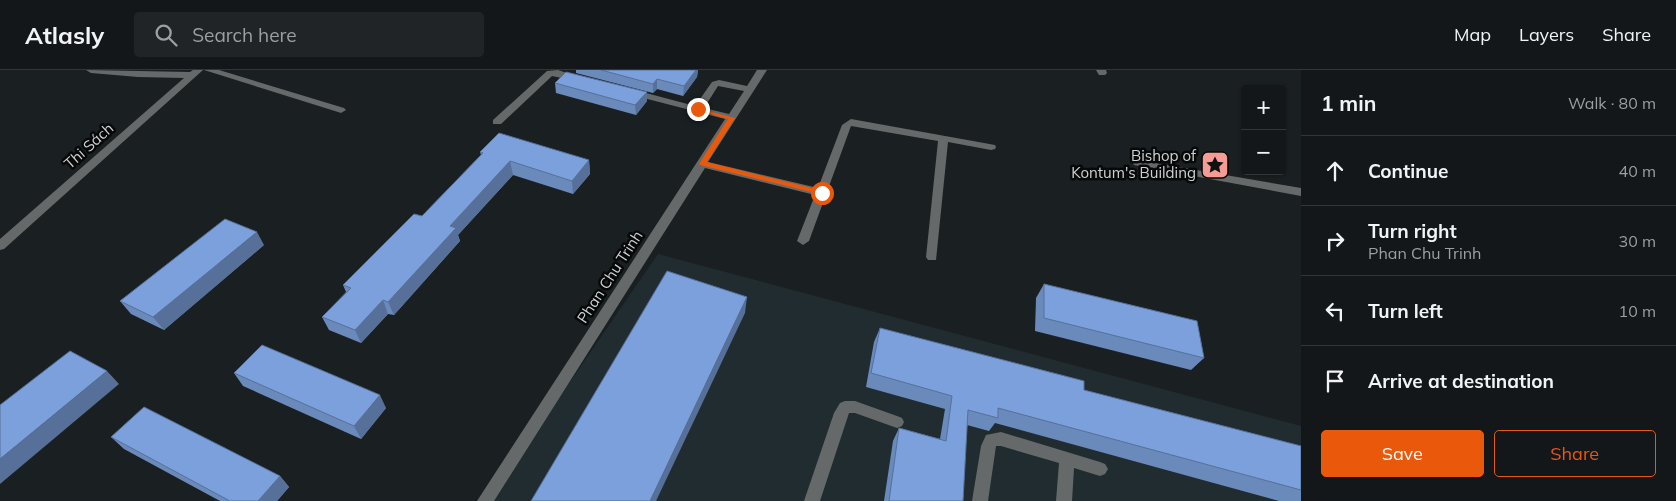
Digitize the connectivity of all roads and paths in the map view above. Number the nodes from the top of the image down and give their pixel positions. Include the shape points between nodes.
1 (91, 70) edge
2 (209, 70) edge
3 (762, 70) edge
4 (194, 73) edge
5 (586, 80) edge
6 (750, 89) junction
7 (624, 90) edge
8 (698, 109) junction
9 (342, 110) dead end
10 (732, 118) junction
11 (497, 122) dead end
12 (943, 138) junction
13 (991, 147) dead end
14 (1138, 163) dead end
15 (703, 164) junction
16 (1301, 192) edge
17 (822, 193) junction
18 (803, 241) dead end
19 (0, 246) edge
20 (932, 256) dead end
21 (897, 422) dead end
22 (1067, 459) junction
23 (1100, 469) dead end
24 (485, 501) edge
25 (812, 501) edge
26 (980, 501) edge
27 (1064, 501) edge

1 - 4 street via 138,74
2 - 9 street
3 - 6 street, Phan Chu Trinh
4 - 19 street, Thi Sách
5 - 11 street via 550,73
6 - 8 street via 715,84
6 - 10 street, Phan Chu Trinh
7 - 8 street
8 - 10 street
10 - 15 street, Phan Chu Trinh
12 - 13 street
12 - 17 street via 851,122 847,125
12 - 20 street
14 - 16 street
15 - 17 street
15 - 24 street, Phan Chu Trinh
17 - 18 street
21 - 25 street via 855,408 845,408
22 - 23 street
22 - 26 street via 1001,439 991,440
22 - 27 street

